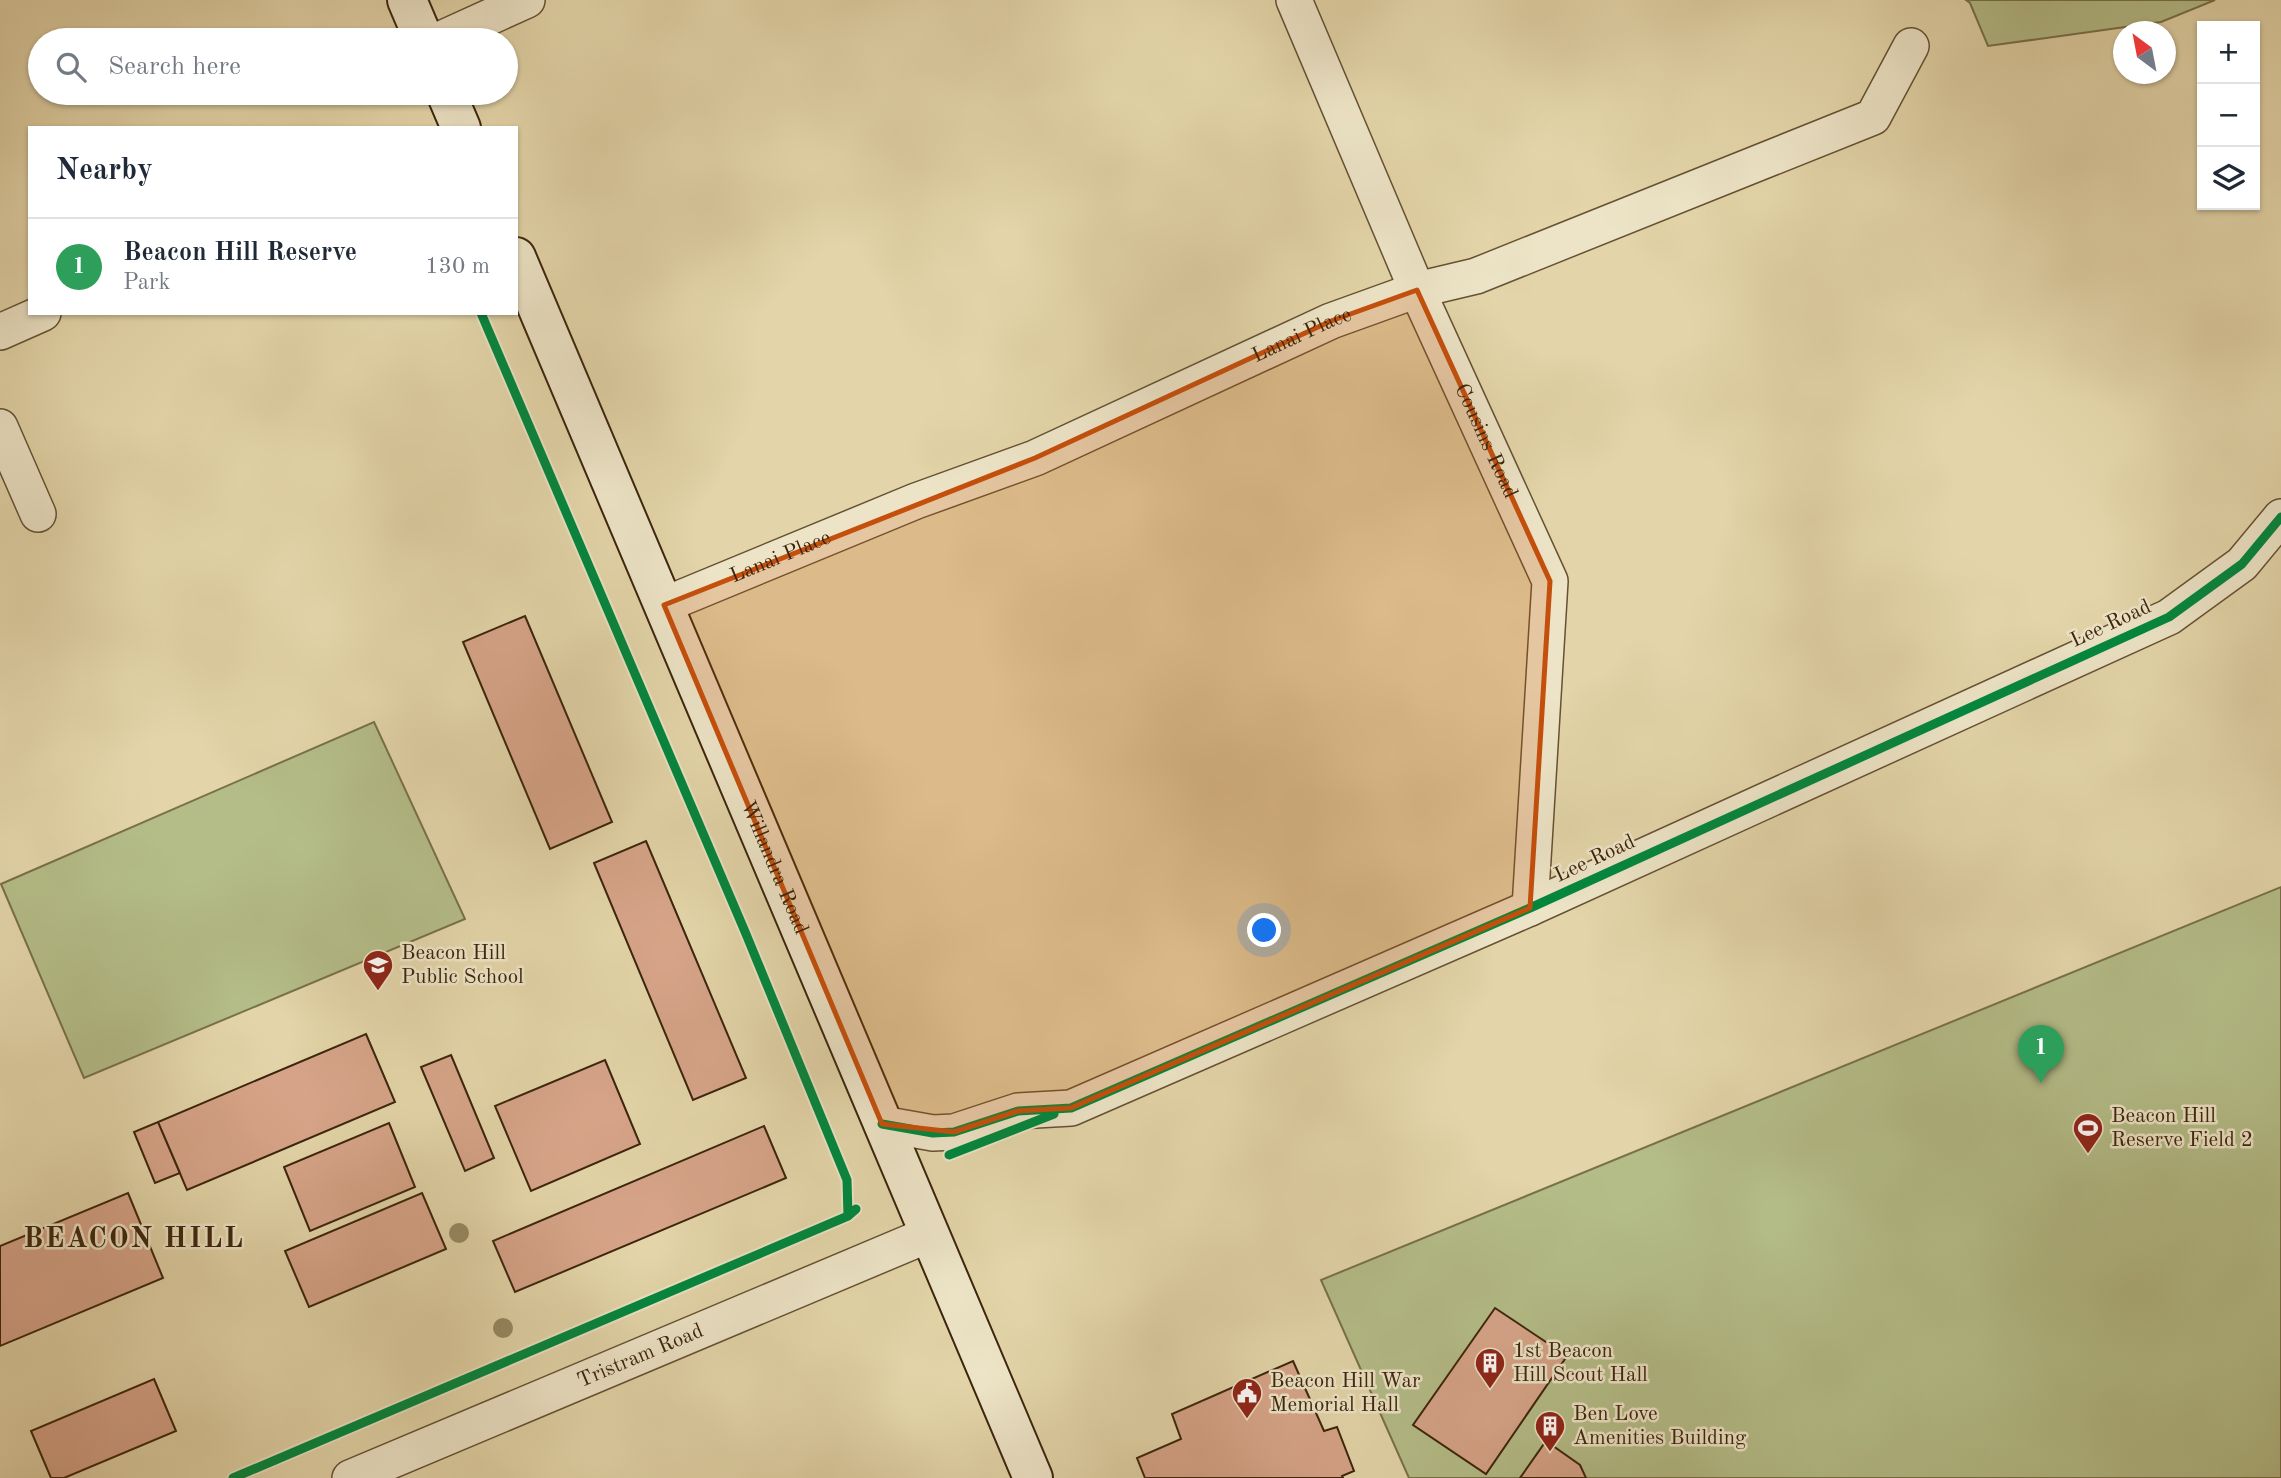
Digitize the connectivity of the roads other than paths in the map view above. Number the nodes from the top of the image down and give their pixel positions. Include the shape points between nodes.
1 (407, 0) edge
2 (527, 0) edge
3 (1294, 0) edge
4 (419, 28) edge
5 (465, 28) edge
6 (1911, 46) dead end
7 (451, 105) edge
8 (460, 126) edge
9 (518, 262) edge
10 (1418, 290) junction
11 (38, 315) edge
12 (0, 332) edge
13 (0, 427) edge
14 (38, 514) dead end
15 (2281, 517) edge
16 (664, 605) junction
17 (1530, 908) junction
18 (882, 1124) junction
19 (930, 1234) junction
20 (349, 1478) edge
21 (1033, 1478) edge

1 - 4 main road
2 - 5 street
3 - 10 street, Cousins Road
6 - 10 street, Lanai Place via 1873,117 1476,276
7 - 8 main road
9 - 16 main road, Willandra Road
10 - 16 street, Lanai Place via 1331,321 1035,457
10 - 17 street, Cousins Road via 1550,581
11 - 12 street
13 - 14 street
15 - 17 street, Lee Road via 2242,564 2169,617
16 - 18 main road, Willandra Road
17 - 18 street, Lee Road via 1071,1108 1018,1111 954,1132
18 - 19 main road, Willandra Road
19 - 20 street, Tristram Road
19 - 21 main road, Willandra Road

